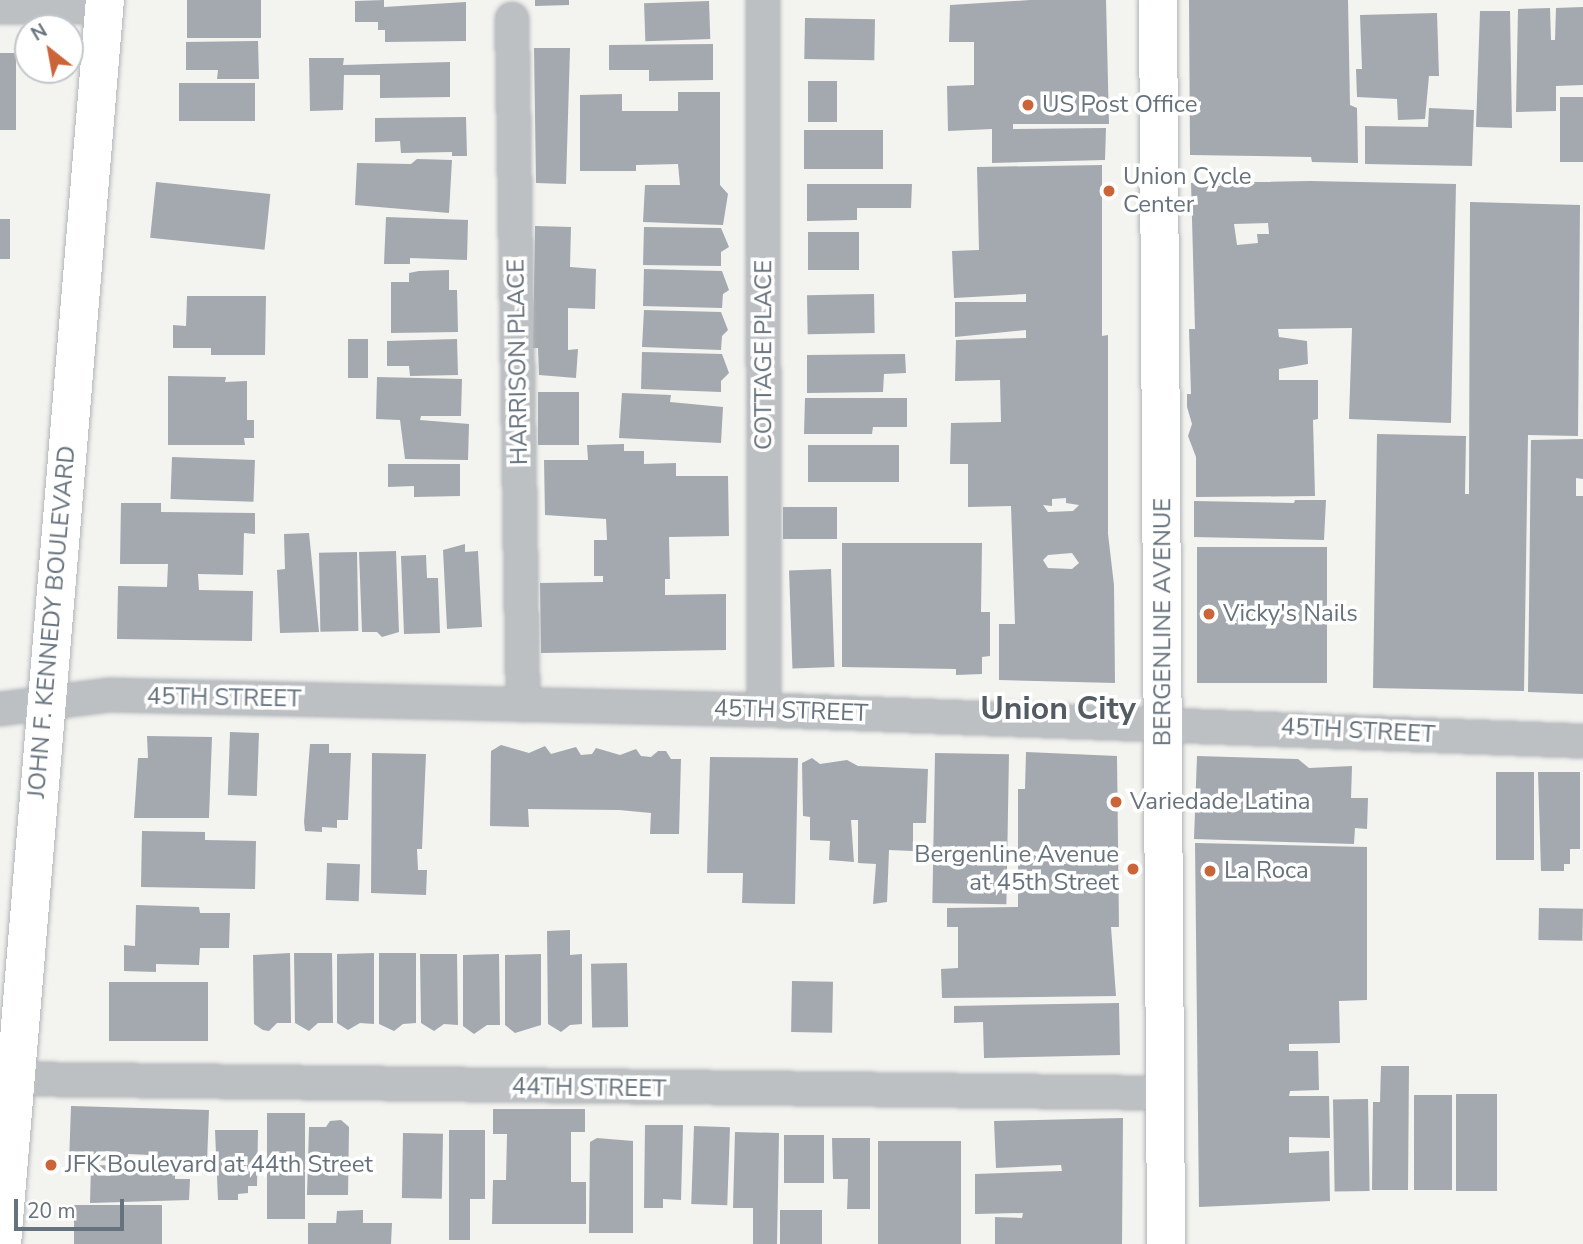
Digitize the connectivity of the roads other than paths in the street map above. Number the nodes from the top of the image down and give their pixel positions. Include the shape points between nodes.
1 (763, 0) edge
2 (1158, 0) edge
3 (105, 3) edge
4 (0, 7) edge
5 (512, 19) dead end
6 (45, 703) junction
7 (523, 705) junction
8 (0, 709) edge
9 (764, 710) junction
10 (1164, 723) junction
11 (1583, 741) edge
12 (15, 1079) junction
13 (1164, 1093) junction
14 (2, 1244) edge
15 (1166, 1244) edge

1 - 9 street, COTTAGE PLACE
2 - 10 street, BERGENLINE AVENUE
3 - 4 street
3 - 6 street, JOHN F. KENNEDY BOULEVARD
5 - 7 street, HARRISON PLACE
6 - 7 street, 45TH STREET via 110,695
6 - 8 street, 45TH STREET
6 - 12 street, JOHN F. KENNEDY BOULEVARD
7 - 9 street, 45TH STREET
9 - 10 street, 45TH STREET
10 - 11 street, 45TH STREET
10 - 13 street, BERGENLINE AVENUE
12 - 13 street, 44TH STREET
12 - 14 street, JOHN F. KENNEDY BOULEVARD
13 - 15 street, BERGENLINE AVENUE

